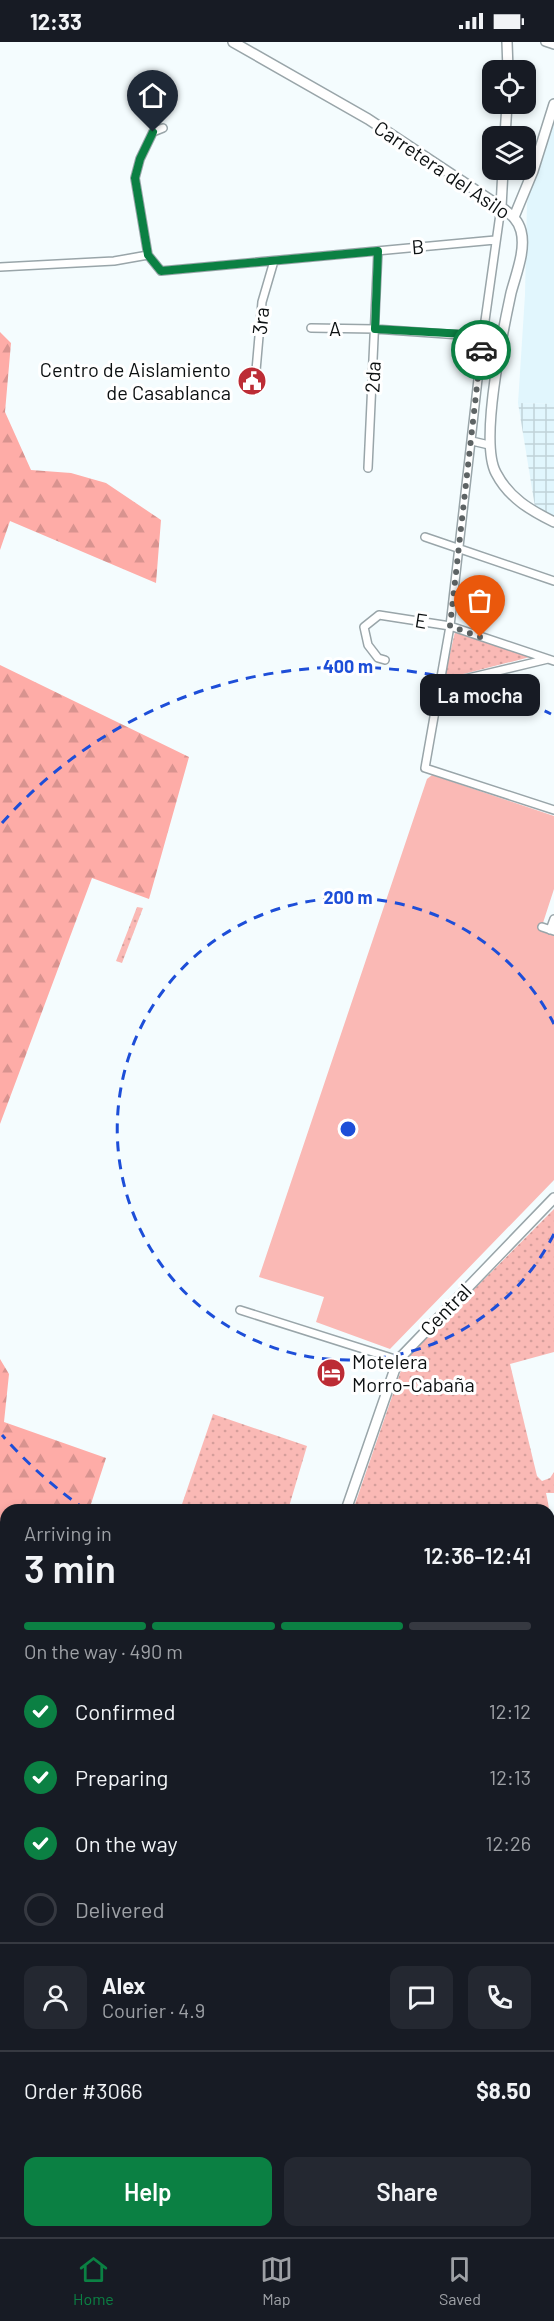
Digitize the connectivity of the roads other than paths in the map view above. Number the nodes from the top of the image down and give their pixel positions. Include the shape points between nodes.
1 (233, 42) edge
2 (507, 42) edge
3 (545, 42) edge
4 (554, 45) edge
5 (508, 60) edge
6 (554, 104) edge
7 (163, 128) dead end
8 (502, 180) edge
9 (501, 207) junction
10 (514, 217) junction
11 (498, 223) junction
12 (495, 240) junction
13 (378, 251) junction
14 (148, 255) junction
15 (274, 261) junction
16 (0, 267) edge
17 (311, 328) dead end
18 (375, 329) junction
19 (483, 335) junction
20 (503, 338) junction
21 (255, 381) dead end
22 (471, 441) junction
23 (489, 445) junction
24 (368, 468) dead end
25 (554, 522) edge
26 (424, 537) dead end
27 (460, 549) junction
28 (554, 580) edge
29 (450, 626) junction
30 (385, 660) dead end
31 (551, 660) edge
32 (440, 685) junction
33 (554, 810) edge
34 (554, 919) edge
35 (542, 927) dead end
36 (552, 931) edge
37 (554, 1198) edge
38 (240, 1310) dead end
39 (398, 1360) junction
40 (348, 1504) edge

1 - 9 street, Carretera del Asilo via 368,119
2 - 5 street
3 - 4 street
6 - 10 street
7 - 14 street via 153,132 135,178
8 - 9 street
9 - 10 street, Carretera del Asilo
9 - 11 street
10 - 11 street
10 - 20 street, Carretera del Asilo via 523,243
11 - 12 street
12 - 13 street, B
12 - 19 street
13 - 15 street, B
13 - 18 street, 2da
14 - 15 street, B via 161,271
14 - 16 street via 114,261
15 - 21 street, 3ra via 262,302
17 - 18 street, A
18 - 19 street, A
18 - 24 street, 2da
19 - 20 street, A
19 - 22 street
20 - 23 street, Carretera del Asilo
22 - 23 street
22 - 27 street
23 - 25 street, Carretera del Asilo via 495,471 508,491 524,507
26 - 27 street
27 - 28 street
27 - 29 street
29 - 30 street, E via 379,615 364,627 368,645 378,658
29 - 31 street, E
29 - 32 street
31 - 32 street
32 - 33 street via 425,768
34 - 36 street
35 - 36 street
37 - 39 street, Central
38 - 39 street
39 - 40 street, Central

